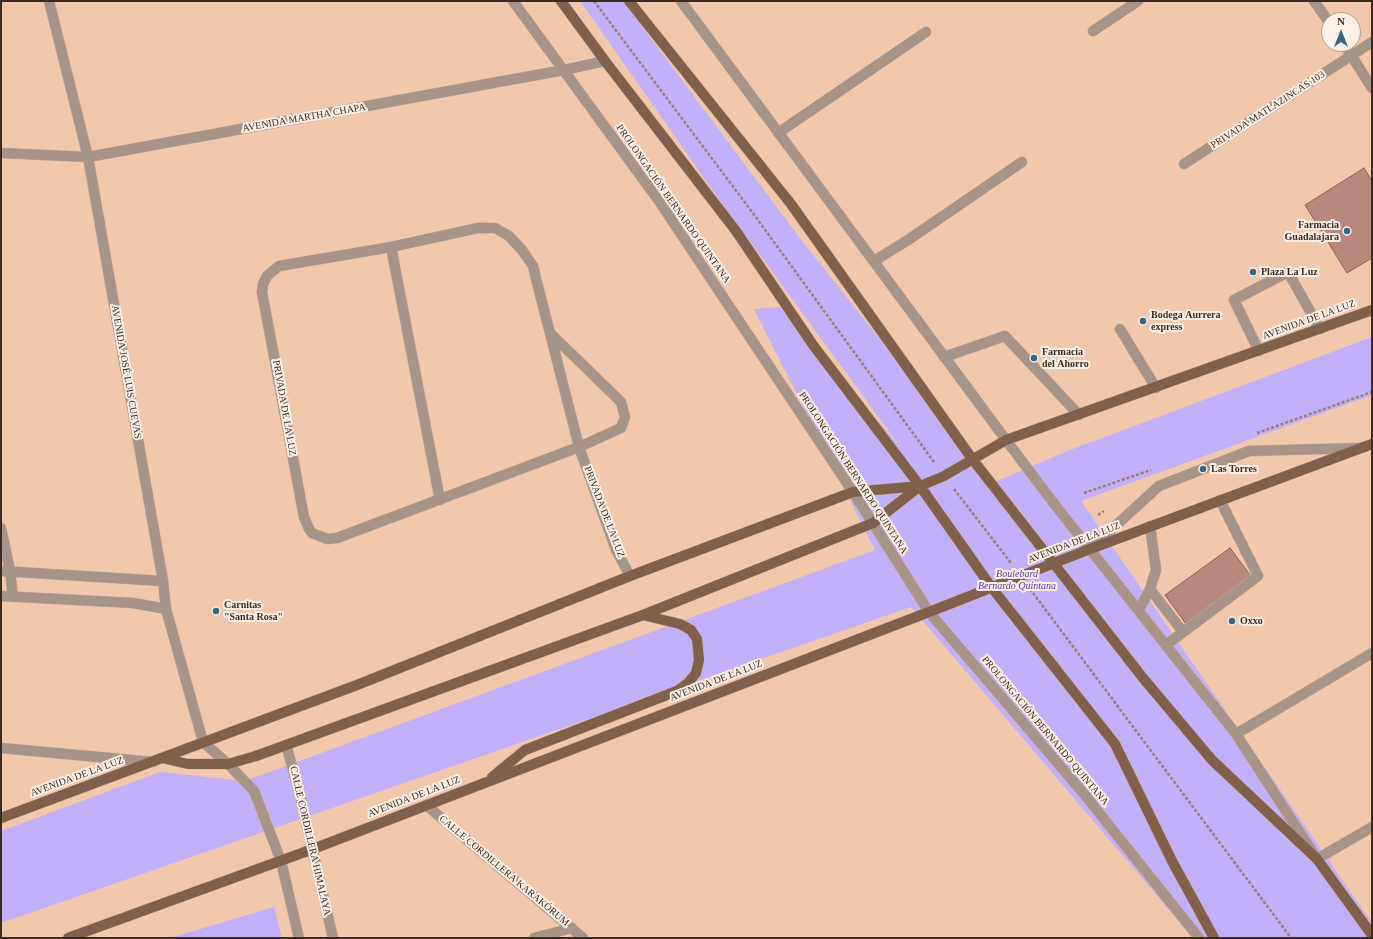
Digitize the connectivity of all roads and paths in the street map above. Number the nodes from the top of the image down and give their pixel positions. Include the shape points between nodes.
1 (48, 1) edge
2 (513, 1) edge
3 (562, 1) edge
4 (629, 1) edge
5 (681, 1) edge
6 (1138, 1) edge
7 (1314, 1) edge
8 (1322, 12) edge
9 (1093, 31) dead end
10 (926, 32) dead end
11 (1372, 42) edge
12 (1349, 52) edge
13 (1351, 55) junction
14 (605, 61) junction
15 (564, 70) junction
16 (1372, 88) edge
17 (778, 133) junction
18 (1, 153) edge
19 (88, 157) junction
20 (1022, 162) dead end
21 (1184, 164) dead end
22 (391, 247) junction
23 (874, 261) junction
24 (1372, 310) edge
25 (1120, 329) dead end
26 (1320, 329) junction
27 (550, 333) junction
28 (1260, 351) junction
29 (944, 357) junction
30 (1156, 388) junction
31 (1079, 415) junction
32 (1006, 440) junction
33 (1372, 444) edge
34 (579, 447) junction
35 (1360, 448) junction
36 (973, 460) junction
37 (920, 486) junction
38 (853, 492) junction
39 (440, 500) junction
40 (1220, 500) junction
41 (873, 523) junction
42 (1150, 526) junction
43 (1, 528) edge
44 (1090, 549) junction
45 (1053, 563) junction
46 (5, 571) edge
47 (630, 576) junction
48 (163, 581) junction
49 (992, 588) junction
50 (1150, 589) junction
51 (1, 596) edge
52 (13, 597) junction
53 (166, 609) junction
54 (1138, 610) junction
55 (929, 612) junction
56 (643, 615) junction
57 (1183, 632) junction
58 (1166, 645) junction
59 (1372, 654) edge
60 (1236, 734) junction
61 (203, 742) junction
62 (286, 745) junction
63 (1, 748) edge
64 (158, 760) junction
65 (228, 764) junction
66 (484, 783) junction
67 (426, 805) junction
68 (1, 818) edge
69 (1372, 827) edge
70 (312, 849) junction
71 (1317, 859) junction
72 (281, 861) junction
73 (572, 928) junction
74 (1372, 935) edge
75 (81, 936) edge
76 (68, 938) edge
77 (299, 938) edge
78 (333, 938) edge
79 (534, 938) edge
80 (582, 938) edge
81 (1199, 938) edge
82 (1214, 938) edge

1 - 19 street, AVENIDA JOSÉ LUIS CUEVAS
2 - 15 street, PROLONGACIÓN BERNARDO QUINTANA
3 - 14 main road
4 - 36 main road via 791,204
5 - 17 street
6 - 9 street
7 - 8 street
10 - 17 street
11 - 13 street, PRIVADA MATLAZINCAS 103
12 - 13 street
13 - 16 street
13 - 21 street, PRIVADA MATLAZINCAS 103
14 - 15 street, AVENIDA MARTHA CHAPA
14 - 37 main road via 736,231 813,344
15 - 19 street, AVENIDA MARTHA CHAPA
15 - 38 street, PROLONGACIÓN BERNARDO QUINTANA via 659,201
17 - 23 street
18 - 19 street, AVENIDA MARTHA CHAPA
19 - 48 street, AVENIDA JOSÉ LUIS CUEVAS
20 - 23 street
22 - 27 street, PRIVADA DE LA LUZ via 478,228 495,228 509,236 533,266
22 - 39 street
22 - 39 street, PRIVADA DE LA LUZ via 279,266 267,276 263,284 262,292 304,517 312,533 327,539 337,538
23 - 29 street
24 - 26 main road, AVENIDA DE LA LUZ
25 - 30 street
26 - 28 main road, AVENIDA DE LA LUZ
26 - 28 street via 1288,272 1234,300
27 - 34 street, PRIVADA DE LA LUZ
27 - 34 street, PRIVADA DE LA LUZ via 621,402 625,417 621,428
28 - 30 main road, AVENIDA DE LA LUZ
29 - 31 street via 1005,336
29 - 32 street
30 - 31 main road, AVENIDA DE LA LUZ
31 - 32 main road, AVENIDA DE LA LUZ
32 - 36 main road, AVENIDA DE LA LUZ
32 - 44 street
33 - 35 main road, AVENIDA DE LA LUZ
34 - 39 street, PRIVADA DE LA LUZ
34 - 47 street, PRIVADA DE LA LUZ via 616,550
35 - 40 main road, AVENIDA DE LA LUZ
35 - 44 street via 1249,451 1159,486
36 - 37 main road, AVENIDA DE LA LUZ
36 - 45 main road
37 - 38 main road, AVENIDA DE LA LUZ
37 - 41 main road, AVENIDA DE LA LUZ
37 - 49 main road
38 - 41 street, PROLONGACIÓN BERNARDO QUINTANA
38 - 47 main road, AVENIDA DE LA LUZ
40 - 42 main road, AVENIDA DE LA LUZ
40 - 57 street via 1258,576
41 - 55 street, PROLONGACIÓN BERNARDO QUINTANA
41 - 56 main road, AVENIDA DE LA LUZ
42 - 44 main road, AVENIDA DE LA LUZ
42 - 50 street via 1156,570
43 - 46 street
44 - 45 main road, AVENIDA DE LA LUZ
44 - 54 street
45 - 49 main road, AVENIDA DE LA LUZ
45 - 71 main road via 1143,678 1212,760
46 - 48 street
46 - 52 street
47 - 61 main road, AVENIDA DE LA LUZ via 357,685
48 - 53 street, AVENIDA JOSÉ LUIS CUEVAS
49 - 55 main road, AVENIDA DE LA LUZ
49 - 82 main road via 1115,744 1172,861
50 - 54 street
50 - 57 street
51 - 52 street
52 - 53 street via 133,603
53 - 61 street, AVENIDA JOSÉ LUIS CUEVAS
54 - 58 street
55 - 66 main road, AVENIDA DE LA LUZ
55 - 81 street, PROLONGACIÓN BERNARDO QUINTANA via 1084,794
56 - 62 main road, AVENIDA DE LA LUZ
56 - 66 main road via 680,624 691,630 697,639 699,660 696,673 688,683 677,691 525,750
57 - 58 street
58 - 60 street
59 - 60 street
60 - 71 street
61 - 64 main road, AVENIDA DE LA LUZ
61 - 65 street
62 - 65 main road, AVENIDA DE LA LUZ
62 - 70 street, CALLE CORDILLERA HIMALAYA
63 - 64 street
64 - 65 main road, AVENIDA DE LA LUZ via 188,764
64 - 68 main road, AVENIDA DE LA LUZ
65 - 72 street via 254,791
66 - 67 main road, AVENIDA DE LA LUZ
67 - 70 main road, AVENIDA DE LA LUZ
67 - 73 street, CALLE CORDILLERA KARAKÓRUM
69 - 71 street
70 - 72 main road, AVENIDA DE LA LUZ
70 - 78 street, CALLE CORDILLERA HIMALAYA
71 - 74 main road
72 - 75 main road, AVENIDA DE LA LUZ
72 - 77 street
73 - 79 street
73 - 80 street, CALLE CORDILLERA KARAKÓRUM
75 - 76 main road, AVENIDA DE LA LUZ

